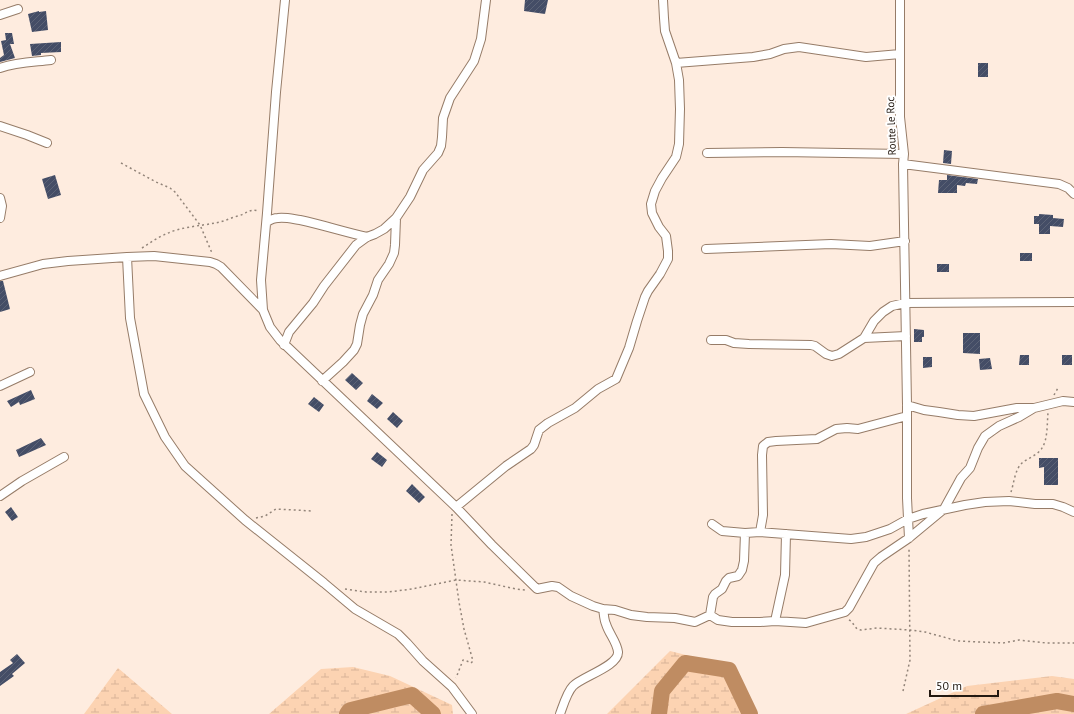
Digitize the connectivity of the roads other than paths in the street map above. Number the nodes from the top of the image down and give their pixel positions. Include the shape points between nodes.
1 (285, 0) edge
2 (486, 0) edge
3 (663, 0) edge
4 (900, 0) edge
5 (18, 9) dead end
6 (0, 15) edge
7 (900, 54) junction
8 (51, 60) dead end
9 (676, 63) junction
10 (0, 68) edge
11 (0, 126) edge
12 (47, 143) dead end
13 (707, 153) dead end
14 (904, 154) junction
15 (903, 164) junction
16 (1074, 194) edge
17 (0, 198) edge
18 (0, 218) edge
19 (396, 218) junction
20 (267, 222) junction
21 (367, 237) junction
22 (905, 240) junction
23 (706, 249) dead end
24 (127, 257) junction
25 (0, 275) edge
26 (1074, 302) edge
27 (905, 303) junction
28 (263, 310) junction
29 (906, 336) junction
30 (864, 338) junction
31 (711, 340) dead end
32 (284, 345) junction
33 (30, 372) dead end
34 (322, 381) junction
35 (0, 386) edge
36 (1074, 402) edge
37 (907, 405) junction
38 (1034, 408) junction
39 (907, 416) junction
40 (64, 457) dead end
41 (0, 496) edge
42 (456, 507) junction
43 (944, 509) junction
44 (1074, 512) edge
45 (908, 519) junction
46 (712, 524) dead end
47 (760, 532) junction
48 (745, 533) junction
49 (786, 534) junction
50 (909, 538) junction
51 (603, 609) junction
52 (710, 615) junction
53 (775, 621) junction
54 (472, 714) edge
55 (560, 714) edge

1 - 20 street
2 - 19 street via 481,39 474,61 450,98 443,118 441,146 423,170
3 - 9 street via 665,32
4 - 7 street, Route le Roc
5 - 6 street
7 - 9 street via 866,57 799,47 753,57
7 - 14 street, Route le Roc via 900,117
8 - 10 street via 6,65
9 - 42 street via 679,80 679,144 676,157 655,191 651,204 652,213 666,236 668,259 645,297 619,375 613,382 598,389 575,408 539,430 531,449
11 - 12 street
13 - 14 street
14 - 15 street, Route le Roc
15 - 16 street via 1059,184
15 - 22 street, Route le Roc
17 - 18 street
19 - 21 street via 384,229
19 - 34 street via 394,253 378,280 363,314 357,344 343,362
20 - 21 street via 279,217 315,223
20 - 28 street via 261,280
21 - 32 street via 356,246 324,286 314,303 289,332
22 - 23 street via 870,246 831,244
22 - 27 street, Route le Roc
24 - 25 street via 43,264
24 - 28 street via 154,256 216,264
24 - 54 street via 130,318 144,394 165,438 185,466 244,520 355,609 398,634 452,687
26 - 27 street
27 - 29 street, Route le Roc
27 - 30 street via 892,306 878,316
28 - 32 street via 270,326
29 - 30 street
29 - 37 street, Route le Roc
30 - 31 street via 832,356 815,346
32 - 34 street
33 - 35 street
34 - 42 street
36 - 38 street via 1063,401
37 - 38 street via 924,410 974,416 1017,408
37 - 39 street, Route le Roc
38 - 43 street via 985,436 970,468 961,478
39 - 45 street, Route le Roc
39 - 47 street via 858,429 836,429 817,439 768,442 763,446 762,455 763,515
40 - 41 street
42 - 51 street via 537,589 558,587 571,596
43 - 44 street via 965,504 1009,501 1053,504
43 - 45 street
43 - 50 street
45 - 49 street via 890,529 850,539
45 - 50 street, Route le Roc
46 - 48 street via 722,531
47 - 48 street
47 - 49 street
48 - 52 street via 742,570 738,576 729,578 715,594
49 - 53 street via 785,575
50 - 53 street via 874,563 845,612 806,623
51 - 52 street via 631,615 695,622
51 - 55 street via 606,624 618,653 617,658 571,687
52 - 53 street via 718,620 732,622

